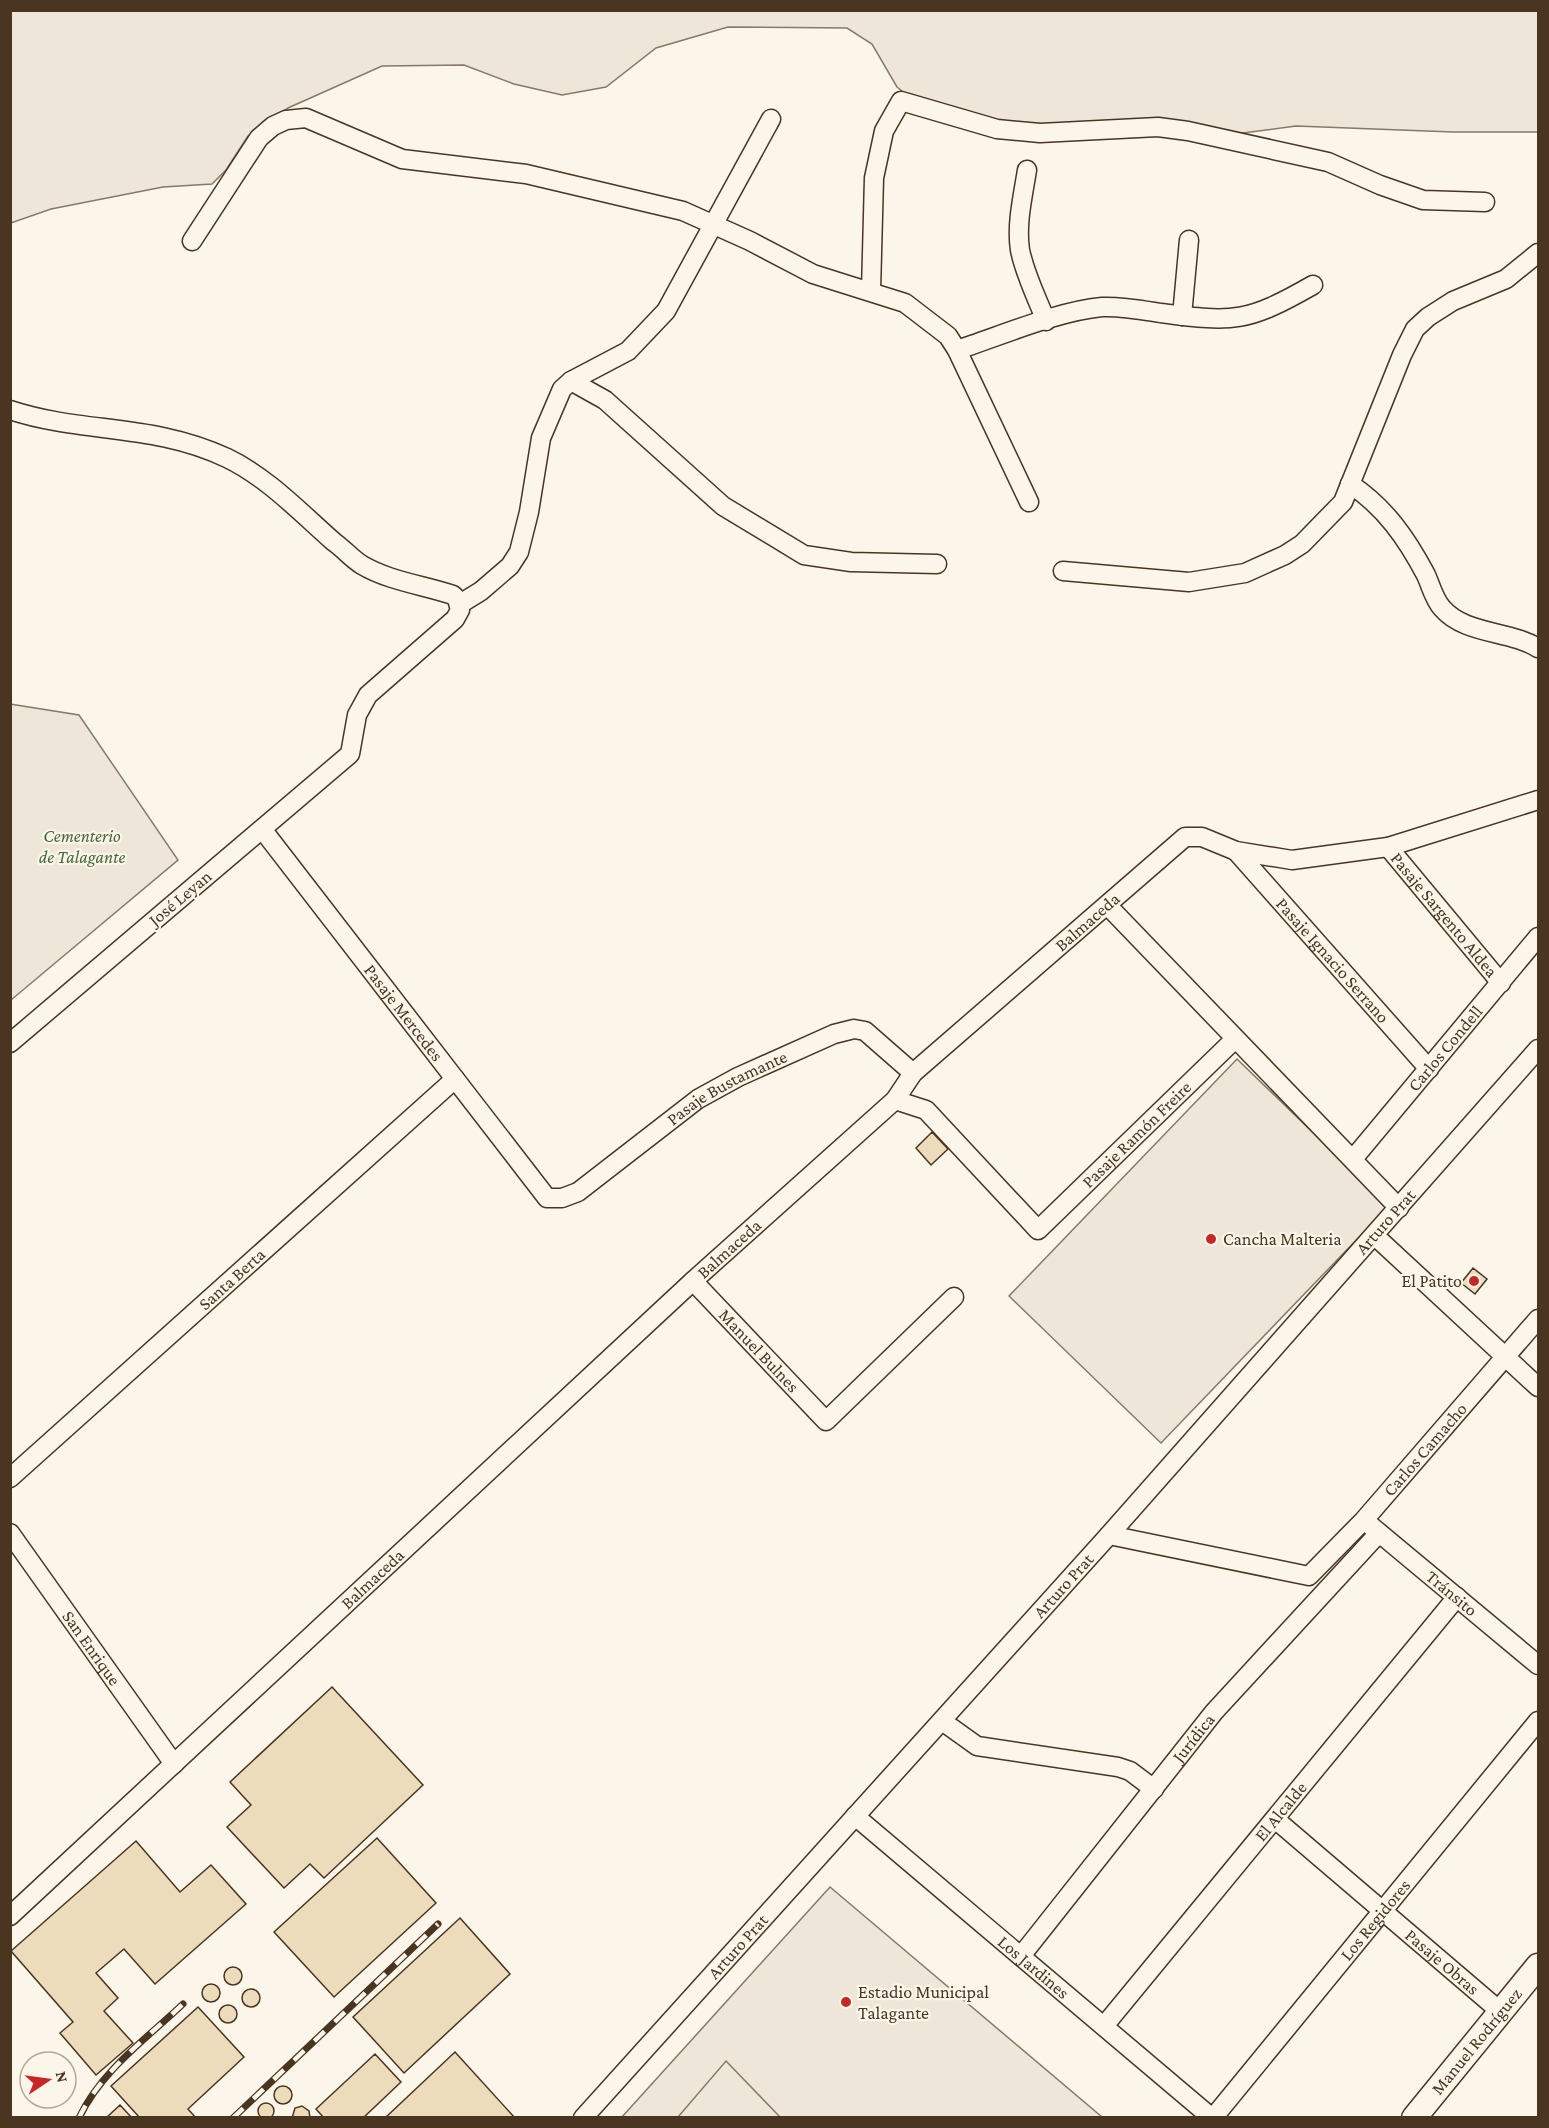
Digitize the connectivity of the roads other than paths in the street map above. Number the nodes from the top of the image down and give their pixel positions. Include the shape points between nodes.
1 (771, 119) dead end
2 (1027, 170) dead end
3 (1485, 202) dead end
4 (713, 223) junction
5 (1189, 240) dead end
6 (192, 241) dead end
7 (1539, 253) edge
8 (1313, 285) dead end
9 (871, 291) junction
10 (1182, 316) junction
11 (1046, 321) junction
12 (957, 350) junction
13 (571, 381) junction
14 (10, 410) edge
15 (1350, 484) junction
16 (1029, 501) dead end
17 (937, 564) dead end
18 (1063, 571) dead end
19 (460, 604) junction
20 (1539, 648) edge
21 (1539, 800) edge
22 (262, 829) junction
23 (1388, 847) junction
24 (1236, 851) junction
25 (1108, 906) junction
26 (1539, 937) edge
27 (1501, 983) junction
28 (1235, 1039) junction
29 (10, 1043) edge
30 (1539, 1049) edge
31 (1429, 1069) junction
32 (913, 1073) junction
33 (455, 1079) junction
34 (895, 1100) junction
35 (1353, 1159) junction
36 (547, 1198) joint
37 (1399, 1208) junction
38 (1375, 1236) junction
39 (693, 1281) junction
40 (954, 1297) dead end
41 (1539, 1319) edge
42 (1505, 1357) junction
43 (1539, 1387) edge
44 (10, 1478) edge
45 (1364, 1520) junction
46 (10, 1533) edge
47 (1379, 1533) junction
48 (1109, 1535) junction
49 (1457, 1597) junction
50 (1539, 1665) edge
51 (942, 1721) junction
52 (1539, 1721) edge
53 (174, 1764) junction
54 (1154, 1789) junction
55 (855, 1816) junction
56 (1275, 1819) junction
57 (1381, 1910) junction
58 (10, 1916) edge
59 (1021, 1956) junction
60 (1539, 1966) edge
61 (1501, 2012) junction
62 (1104, 2026) junction
63 (583, 2118) edge
64 (1213, 2118) edge
65 (1414, 2118) edge

1 - 4 street
2 - 11 street via 1020,249
3 - 9 street via 1424,200 1328,162 1188,131 1158,127 1040,133 997,129 901,101 884,130 874,178
4 - 6 street via 683,211 526,174 402,159 306,118 286,120 258,138
4 - 9 street via 813,274
4 - 13 street via 654,327 614,360
5 - 10 street
7 - 15 street via 1506,279 1453,301 1415,329
8 - 10 street via 1256,315 1225,320
9 - 12 street via 926,316
10 - 11 street via 1105,307
11 - 12 street
12 - 16 street
13 - 17 street via 605,400 723,506 804,555 843,561
13 - 19 street via 562,389 541,438 519,552 510,566
14 - 19 street via 33,417 152,433 204,447 254,473 360,564 383,575 453,595
15 - 18 street via 1344,502 1317,531 1285,555 1245,573 1189,582
15 - 20 street via 1371,497 1389,518 1410,547 1442,609 1468,625
19 - 22 street, José Leyan via 455,619 368,695 357,715 350,754
21 - 23 street, Balmaceda
22 - 29 street, José Leyan
22 - 33 street, Pasaje Mercedes
23 - 24 street, Balmaceda via 1292,860
23 - 27 street, Pasaje Sargento Aldea
24 - 25 street, Balmaceda via 1202,837 1185,837
24 - 31 street, Pasaje Ignacio Serrano
25 - 28 street
25 - 32 street, Balmaceda
26 - 27 street, Carlos Condell
27 - 31 street, Carlos Condell
28 - 34 street, Pasaje Ramón Freire via 1038,1230 926,1110
28 - 35 street
30 - 37 street, Arturo Prat
31 - 35 street, Carlos Condell
32 - 34 street, Balmaceda
32 - 36 street, Pasaje Bustamante via 865,1031 854,1029 834,1034 719,1087 683,1109 578,1192
33 - 36 street, Pasaje Mercedes
33 - 44 street, Santa Berta
34 - 39 street, Balmaceda
35 - 37 street
37 - 38 street, Arturo Prat
38 - 42 street
38 - 48 street, Arturo Prat
39 - 40 street, Manuel Bulnes via 826,1421
39 - 53 street, Balmaceda
41 - 42 street, Carlos Camacho
42 - 43 street
42 - 45 street, Carlos Camacho
45 - 47 street, Tránsito
45 - 48 street, Carlos Camacho via 1309,1576
46 - 53 street, San Enrique
47 - 49 street, Tránsito
47 - 54 street, Jurídica via 1227,1697
48 - 51 street, Arturo Prat
49 - 50 street, Tránsito
49 - 56 street, El Alcalde
51 - 54 street via 977,1746 1118,1767
51 - 55 street, Arturo Prat
52 - 57 street, Los Regidores
53 - 58 street, Balmaceda
54 - 59 street, Jurídica
55 - 59 street, Los Jardines
55 - 63 street, Arturo Prat
56 - 57 street, Pasaje Obras
56 - 62 street, El Alcalde
57 - 61 street, Pasaje Obras
57 - 64 street, Los Regidores
59 - 62 street, Los Jardines
60 - 61 street, Manuel Rodríguez
61 - 65 street, Manuel Rodríguez
62 - 64 street, Los Jardines

